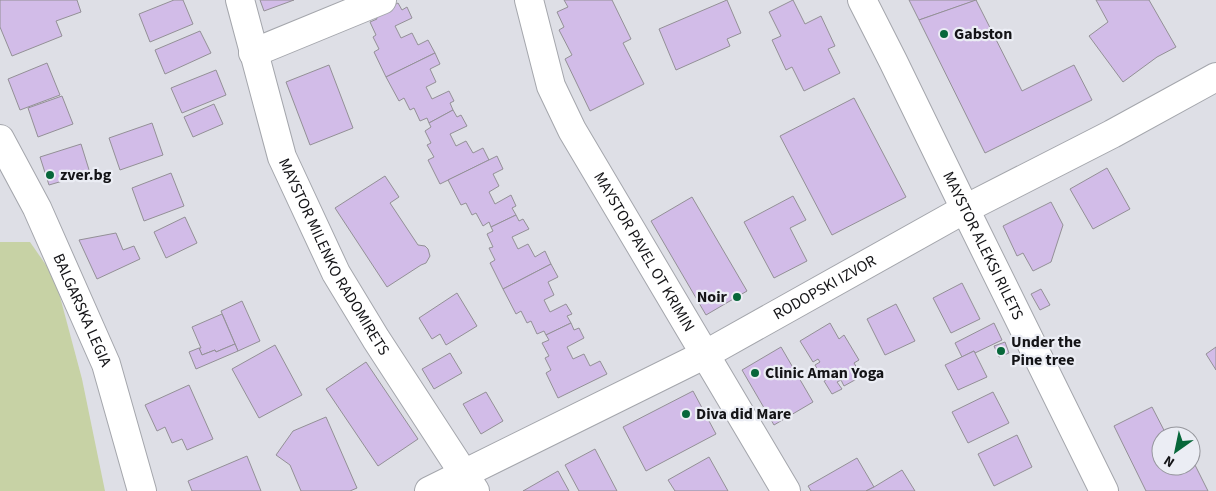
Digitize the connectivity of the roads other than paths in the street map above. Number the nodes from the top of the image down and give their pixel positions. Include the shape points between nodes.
1 (240, 0) edge
2 (382, 0) edge
3 (529, 0) edge
4 (862, 0) edge
5 (253, 53) junction
6 (1216, 76) edge
7 (0, 138) edge
8 (965, 209) junction
9 (706, 354) junction
10 (470, 482) edge
11 (142, 491) edge
12 (428, 491) edge
13 (786, 491) edge
14 (1104, 491) edge

1 - 5 street, MAYSTOR MILENKO RADOMIRETS
2 - 5 street
3 - 9 street, MAYSTOR PAVEL OT KRIMIN via 551,86 572,130
4 - 8 street, MAYSTOR ALEKSI RILETS
5 - 10 street, MAYSTOR MILENKO RADOMIRETS via 282,157 336,274
6 - 8 street, RODOPSKI IZVOR via 1112,134
7 - 11 street, BALGARSKA LEGIA via 37,208 106,364
8 - 9 street, RODOPSKI IZVOR
8 - 14 street, MAYSTOR ALEKSI RILETS
9 - 10 street, RODOPSKI IZVOR
9 - 13 street, MAYSTOR PAVEL OT KRIMIN
10 - 12 street, RODOPSKI IZVOR

